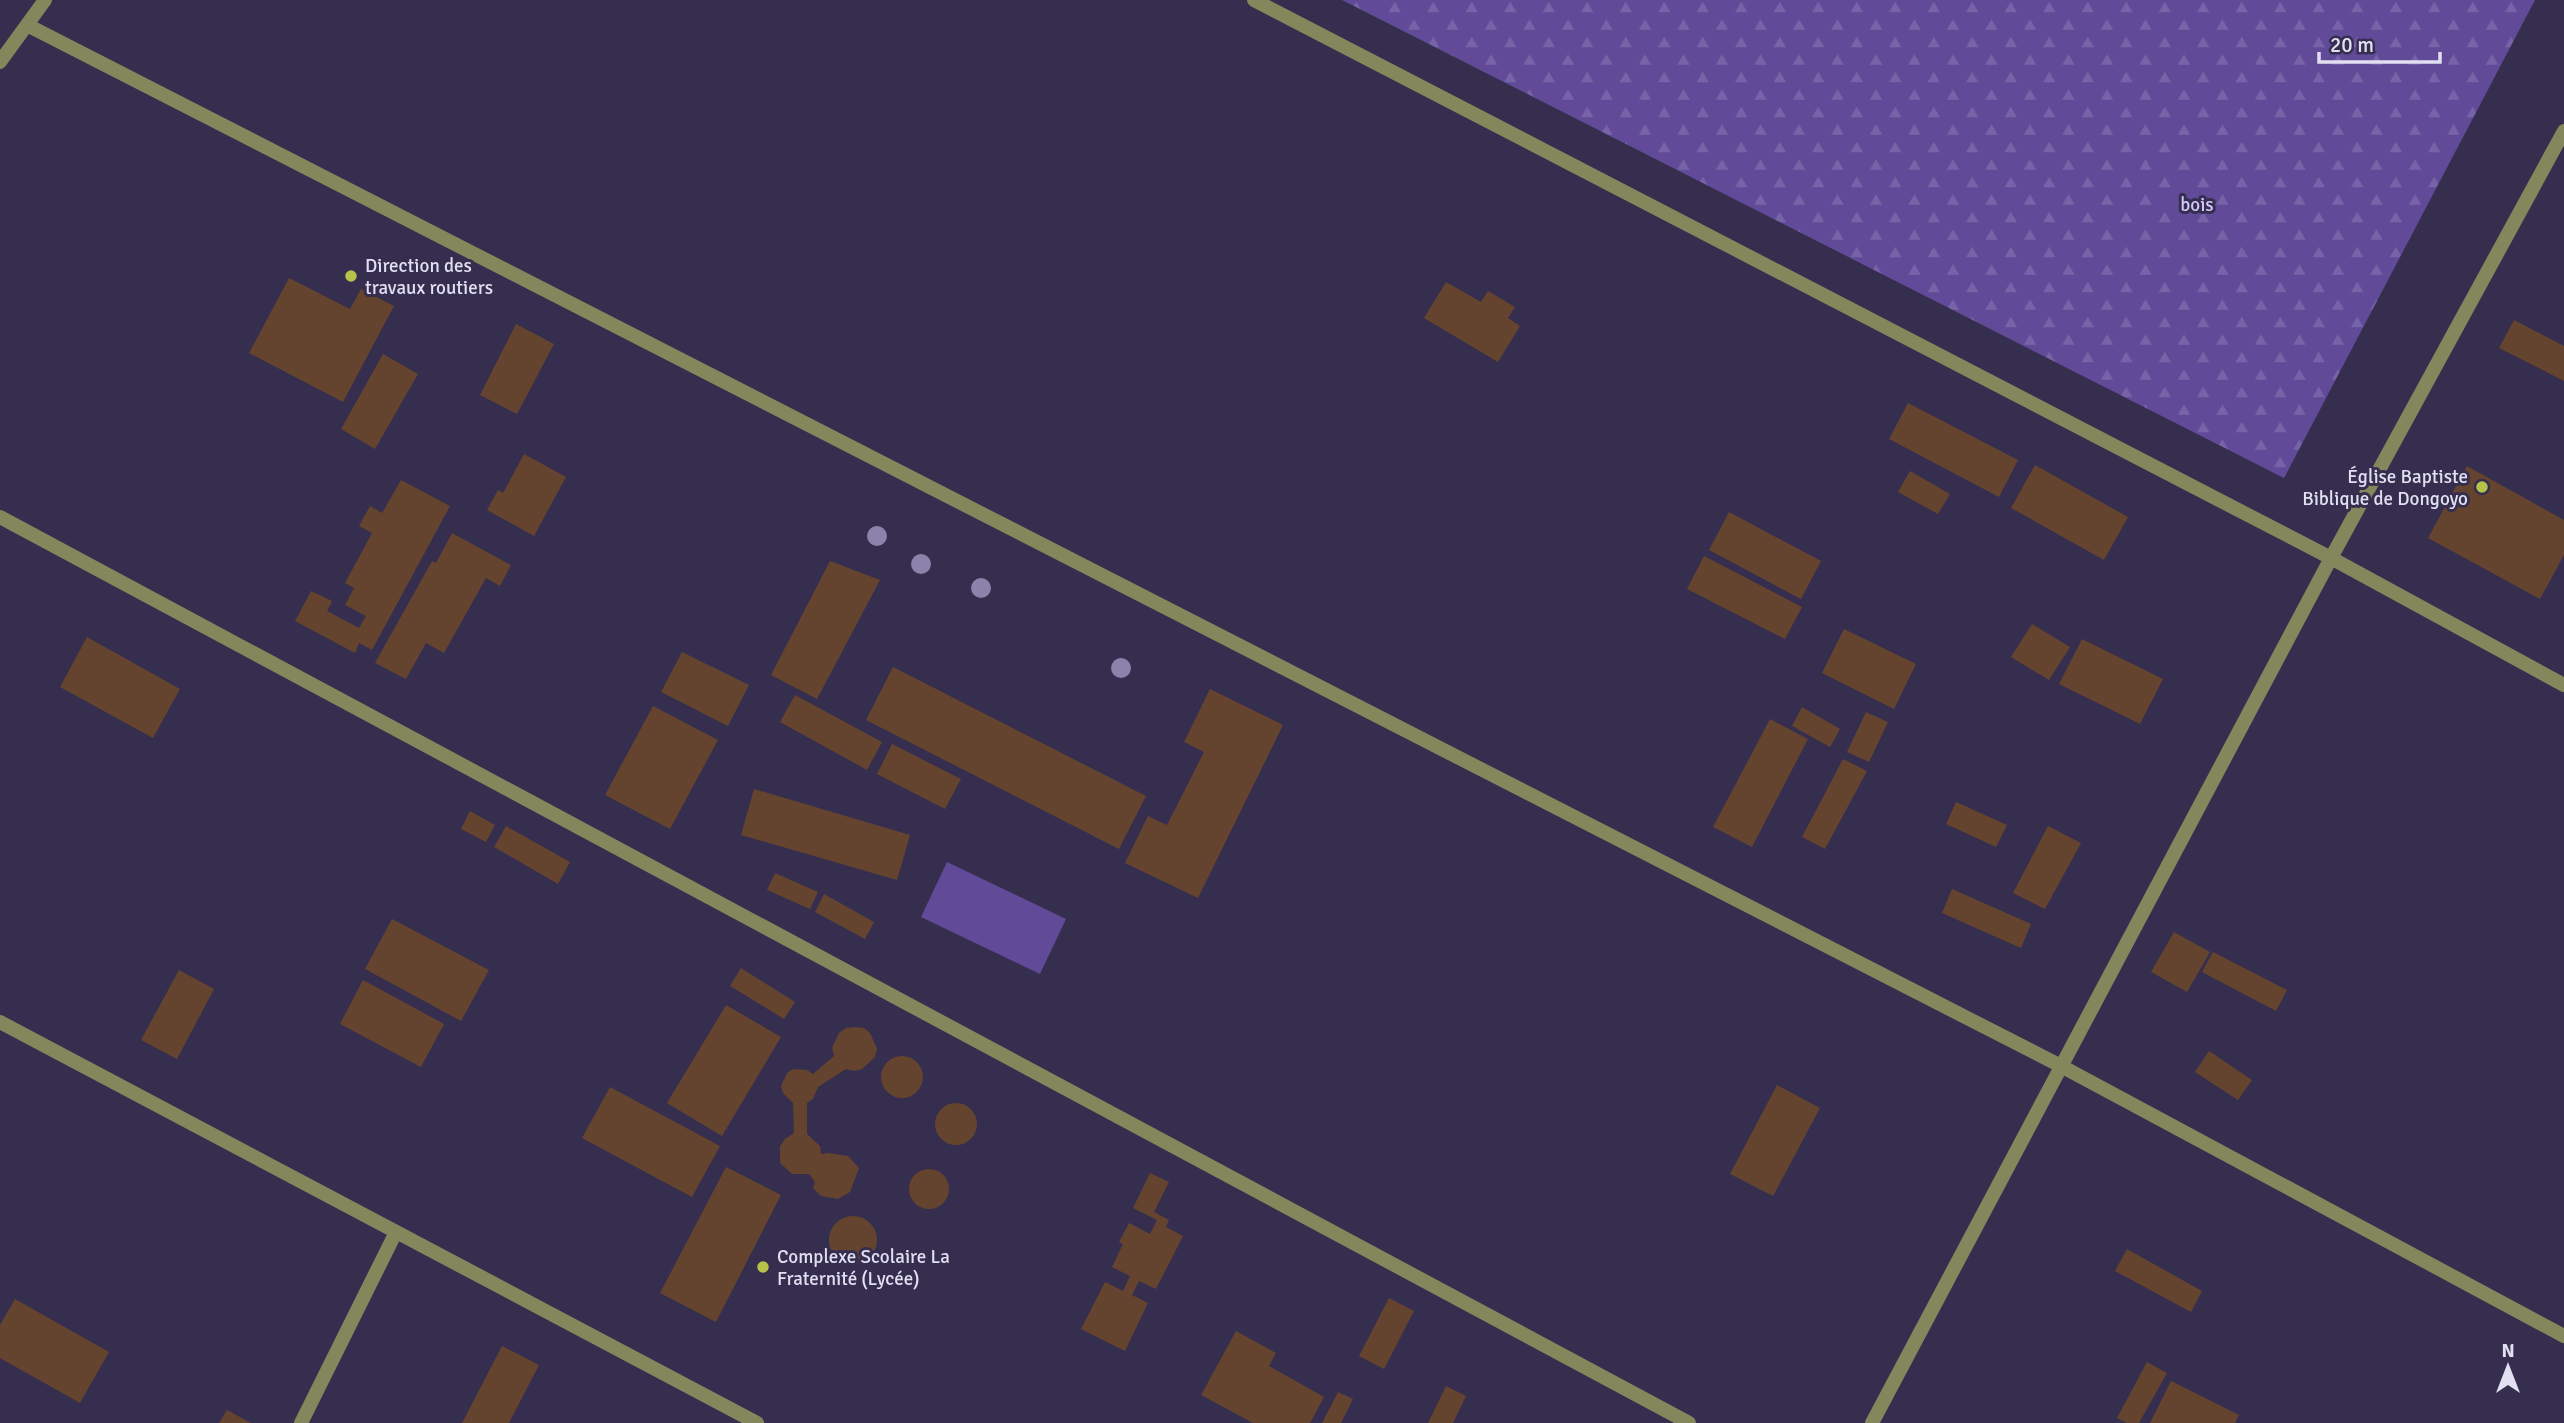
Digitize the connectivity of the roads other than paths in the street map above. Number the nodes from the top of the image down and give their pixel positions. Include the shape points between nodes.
1 (45, 0) edge
2 (1254, 0) edge
3 (27, 25) junction
4 (0, 62) edge
5 (2564, 131) edge
6 (0, 517) edge
7 (2331, 558) junction
8 (2564, 685) edge
9 (0, 1022) edge
10 (2061, 1066) junction
11 (396, 1233) junction
12 (2564, 1336) edge
13 (300, 1423) edge
14 (757, 1423) edge
15 (1689, 1423) edge
16 (1872, 1423) edge

1 - 3 street
2 - 7 street
3 - 4 street
3 - 10 street
5 - 7 street
6 - 15 street
7 - 8 street
7 - 10 street
9 - 11 street
10 - 12 street
10 - 16 street
11 - 13 street
11 - 14 street

